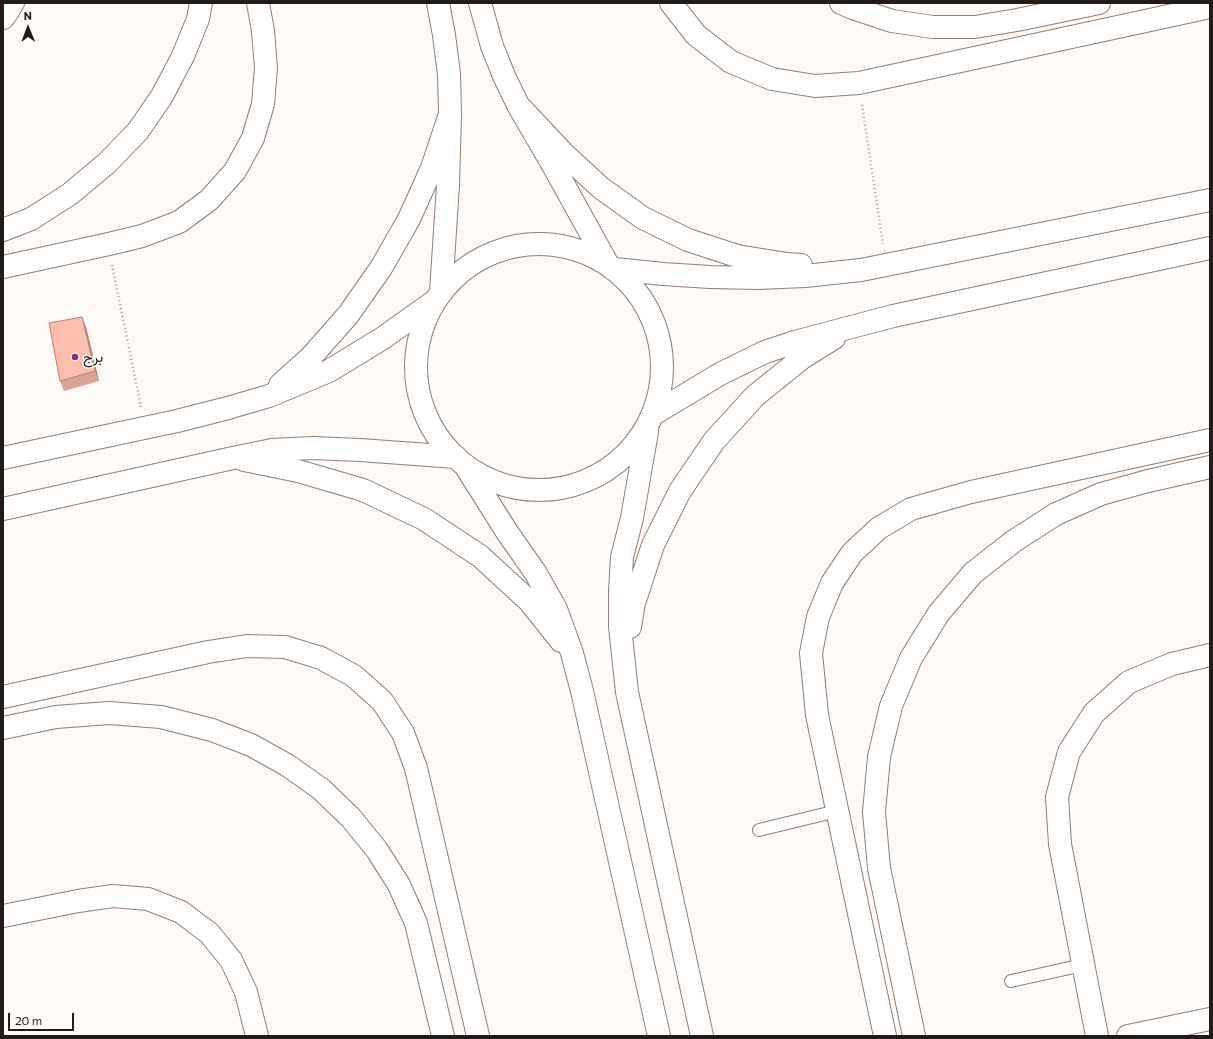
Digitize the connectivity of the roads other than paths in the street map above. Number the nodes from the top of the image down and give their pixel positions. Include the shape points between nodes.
1 (13, 3) edge
2 (201, 3) edge
3 (258, 3) edge
4 (438, 3) edge
5 (480, 3) edge
6 (671, 3) edge
7 (841, 3) edge
8 (1099, 3) edge
9 (1210, 7) edge
10 (3, 18) edge
11 (518, 105) junction
12 (450, 114) junction
13 (1210, 200) edge
14 (3, 230) edge
15 (1210, 248) edge
16 (3, 266) edge
17 (611, 266) junction
18 (860, 270) junction
19 (438, 296) junction
20 (853, 326) junction
21 (269, 396) junction
22 (650, 420) junction
23 (1210, 440) edge
24 (3, 458) edge
25 (232, 458) junction
26 (460, 461) junction
27 (1210, 467) edge
28 (3, 509) edge
29 (572, 653) junction
30 (1210, 655) edge
31 (624, 662) junction
32 (3, 697) edge
33 (3, 728) edge
34 (837, 811) junction
35 (759, 830) dead end
36 (876, 843) junction
37 (846, 850) junction
38 (3, 916) edge
39 (458, 949) junction
40 (424, 955) junction
41 (1083, 965) junction
42 (1011, 981) dead end
43 (1210, 1019) edge
44 (257, 1036) edge
45 (443, 1036) edge
46 (478, 1036) edge
47 (659, 1036) edge
48 (702, 1036) edge
49 (885, 1036) edge
50 (914, 1036) edge
51 (1097, 1036) edge
52 (1128, 1036) edge

1 - 10 street
2 - 14 street via 198,19 183,56 162,96 138,131 107,163 70,194 31,219
3 - 16 street via 266,68 264,104 253,138 234,171 209,200 179,222 142,236
4 - 12 street via 449,74
5 - 11 street via 492,46
6 - 9 street via 696,35 731,62 772,79 815,86 859,83
7 - 8 street via 892,21 933,27 975,27
11 - 17 street
11 - 18 street via 563,153 601,188 643,218 688,240 737,256 787,264
12 - 19 street via 448,185
12 - 21 street via 418,200 381,268 348,315 311,357
13 - 18 street
15 - 20 street
17 - 18 street via 663,274 758,278
17 - 19 street via 572,248 549,244 519,245 489,254 463,270
17 - 22 street via 635,288 650,312 660,338 663,366 660,394
19 - 21 street via 383,338 329,370
19 - 26 street via 424,322 417,346 415,370 418,394 435,433
20 - 22 street via 765,352 720,374
20 - 31 street via 802,358 755,396 714,441 680,491 653,545 634,602
21 - 24 street via 145,428
22 - 26 street via 628,452 602,472 573,485 540,490 508,486 478,474
22 - 31 street via 622,558 620,627
23 - 34 street via 971,492 911,509 879,528 852,553 832,583 818,617 811,653 817,715
25 - 26 street via 272,450 313,448 360,450
25 - 28 street
25 - 29 street via 298,471 363,490 424,519 480,556 529,602
26 - 29 street via 535,572 556,609
27 - 36 street via 1101,494 1056,514 1014,541 973,573 939,613 919,645 891,706 879,757 874,812
29 - 47 street
30 - 41 street via 1172,664 1129,682 1094,713 1069,752 1057,797 1060,844
31 - 48 street via 627,692
32 - 39 street via 208,652 247,646 285,647 321,658 354,676 382,701 403,732 416,768
33 - 40 street via 56,717 109,713 161,717 212,730 250,745 287,765 320,790 377,850 399,885 416,923
34 - 35 lane
34 - 37 street
36 - 37 street
36 - 50 street
37 - 49 street
38 - 44 street via 113,896 148,899 181,912 209,933 231,960 246,992
39 - 40 street
39 - 46 street
40 - 45 street
41 - 42 lane
41 - 51 street
43 - 52 street

